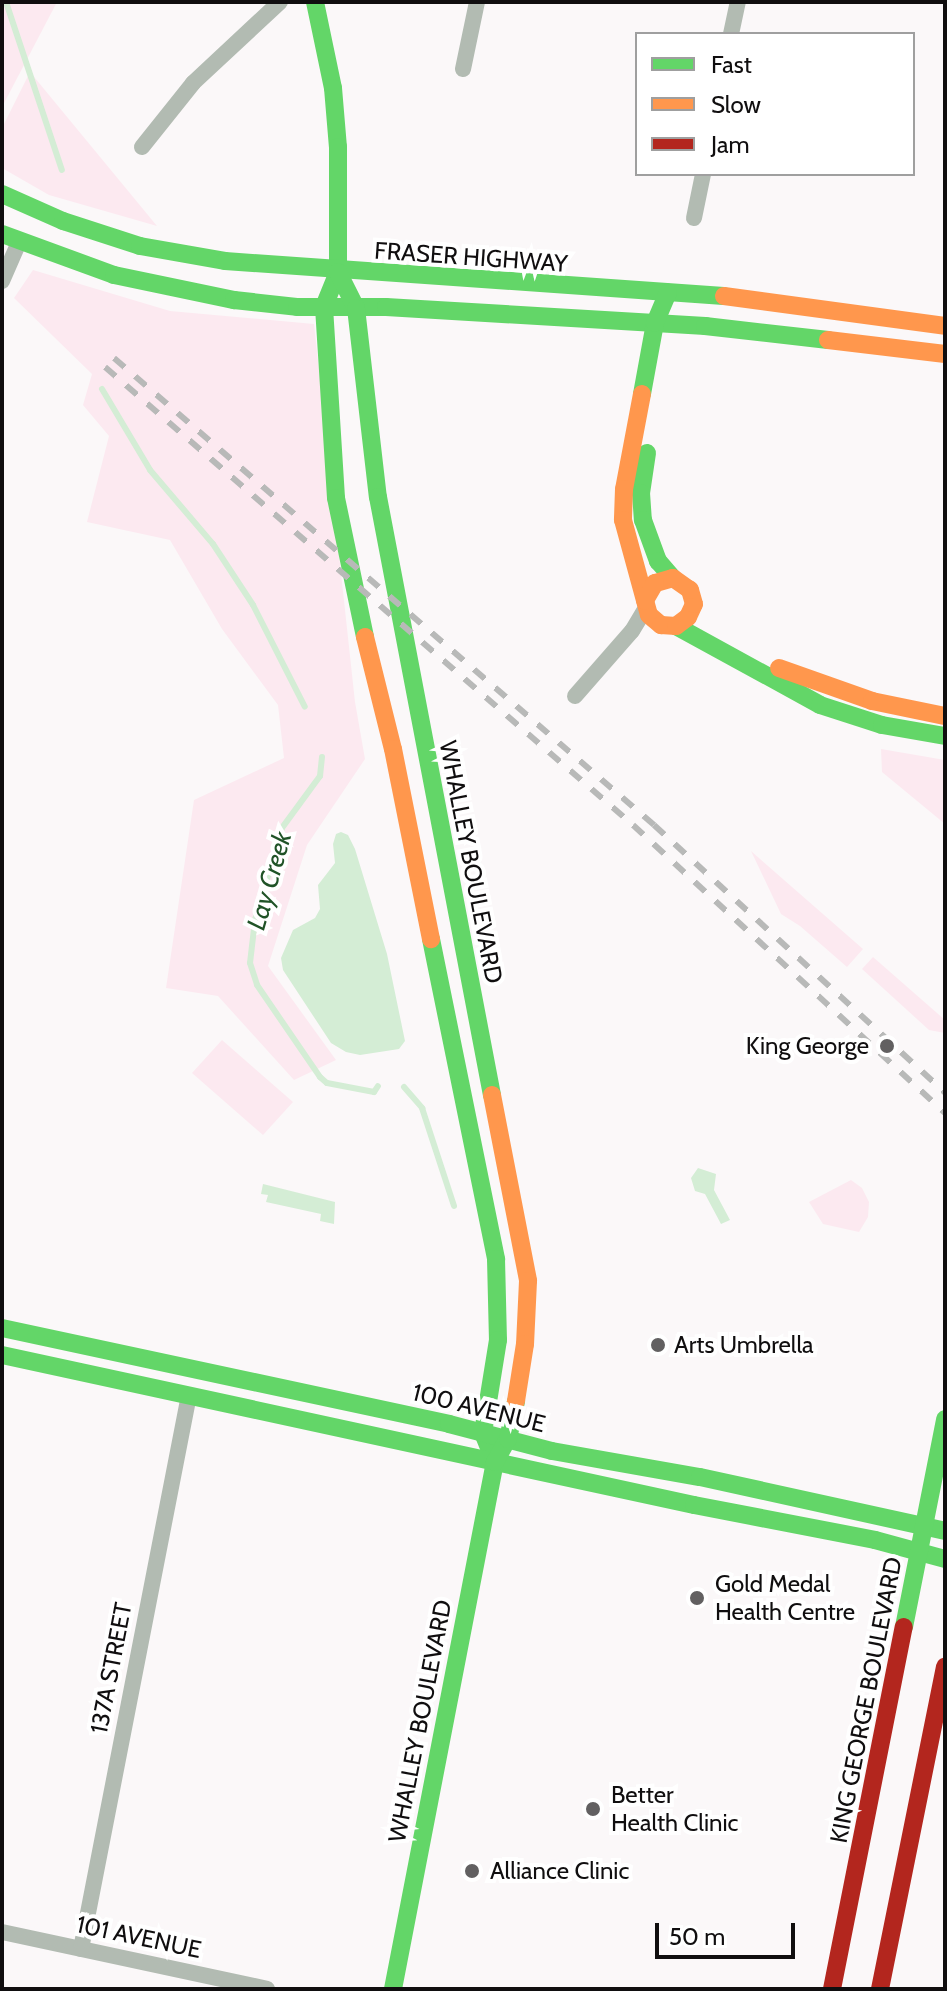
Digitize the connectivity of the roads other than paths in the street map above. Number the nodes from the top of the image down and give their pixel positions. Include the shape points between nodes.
1 (280, 2) edge
2 (315, 2) edge
3 (477, 2) edge
4 (738, 2) edge
5 (731, 32) edge
6 (463, 69) dead end
7 (142, 147) dead end
8 (703, 176) edge
9 (2, 194) edge
10 (694, 218) dead end
11 (10, 238) edge
12 (338, 272) junction
13 (2, 281) edge
14 (668, 293) junction
15 (324, 307) junction
16 (356, 308) junction
17 (664, 323) junction
18 (945, 326) edge
19 (945, 354) edge
20 (673, 578) junction
21 (645, 604) junction
22 (694, 604) junction
23 (669, 625) junction
24 (632, 631) junction
25 (575, 696) dead end
26 (945, 716) edge
27 (945, 736) edge
28 (2, 1328) edge
29 (2, 1355) edge
30 (189, 1395) junction
31 (945, 1419) edge
32 (483, 1433) junction
33 (508, 1439) junction
34 (495, 1462) junction
35 (924, 1527) junction
36 (945, 1531) edge
37 (920, 1552) junction
38 (945, 1559) edge
39 (945, 1666) edge
40 (2, 1932) edge
41 (81, 1949) junction
42 (267, 1989) edge
43 (393, 1989) edge
44 (832, 1989) edge
45 (880, 1989) edge

1 - 7 street via 193,83
2 - 12 main road, WHALLEY BOULEVARD via 337,132
3 - 6 street
4 - 5 street
8 - 10 street
9 - 12 main road, FRASER HIGHWAY via 140,246
11 - 13 street
11 - 15 main road via 154,286 234,300
12 - 14 main road, FRASER HIGHWAY
12 - 15 main road, WHALLEY BOULEVARD
12 - 16 main road, WHALLEY BOULEVARD
14 - 17 main road
14 - 18 main road, FRASER HIGHWAY via 838,309
15 - 16 main road
15 - 32 main road, WHALLEY BOULEVARD via 343,543 393,749 496,1259 498,1340
16 - 17 main road
16 - 33 main road, WHALLEY BOULEVARD via 394,592 526,1257 525,1344
17 - 19 main road
17 - 20 main road via 641,493 649,541
17 - 21 main road via 623,500 626,537
20 - 21 main road via 655,583
20 - 22 main road via 686,584
21 - 23 main road
21 - 24 street
22 - 23 main road via 688,617
22 - 26 main road via 715,630 780,669 872,701
23 - 24 street via 654,623
23 - 27 main road via 820,705 882,725
24 - 25 street
28 - 32 main road, 100 AVENUE
29 - 30 main road, 100 AVENUE
30 - 34 main road, 100 AVENUE
30 - 41 street, 137A STREET
31 - 35 main road, KING GEORGE BOULEVARD
32 - 33 main road, 100 AVENUE
32 - 34 main road
33 - 34 main road, WHALLEY BOULEVARD
33 - 35 main road, 100 AVENUE
34 - 37 main road, 100 AVENUE
34 - 43 main road, WHALLEY BOULEVARD
35 - 36 main road, 100 AVENUE
35 - 37 main road, KING GEORGE BOULEVARD
37 - 38 main road, 100 AVENUE
37 - 44 main road, KING GEORGE BOULEVARD
39 - 45 main road
40 - 41 street, 101 AVENUE
41 - 42 street, 101 AVENUE

